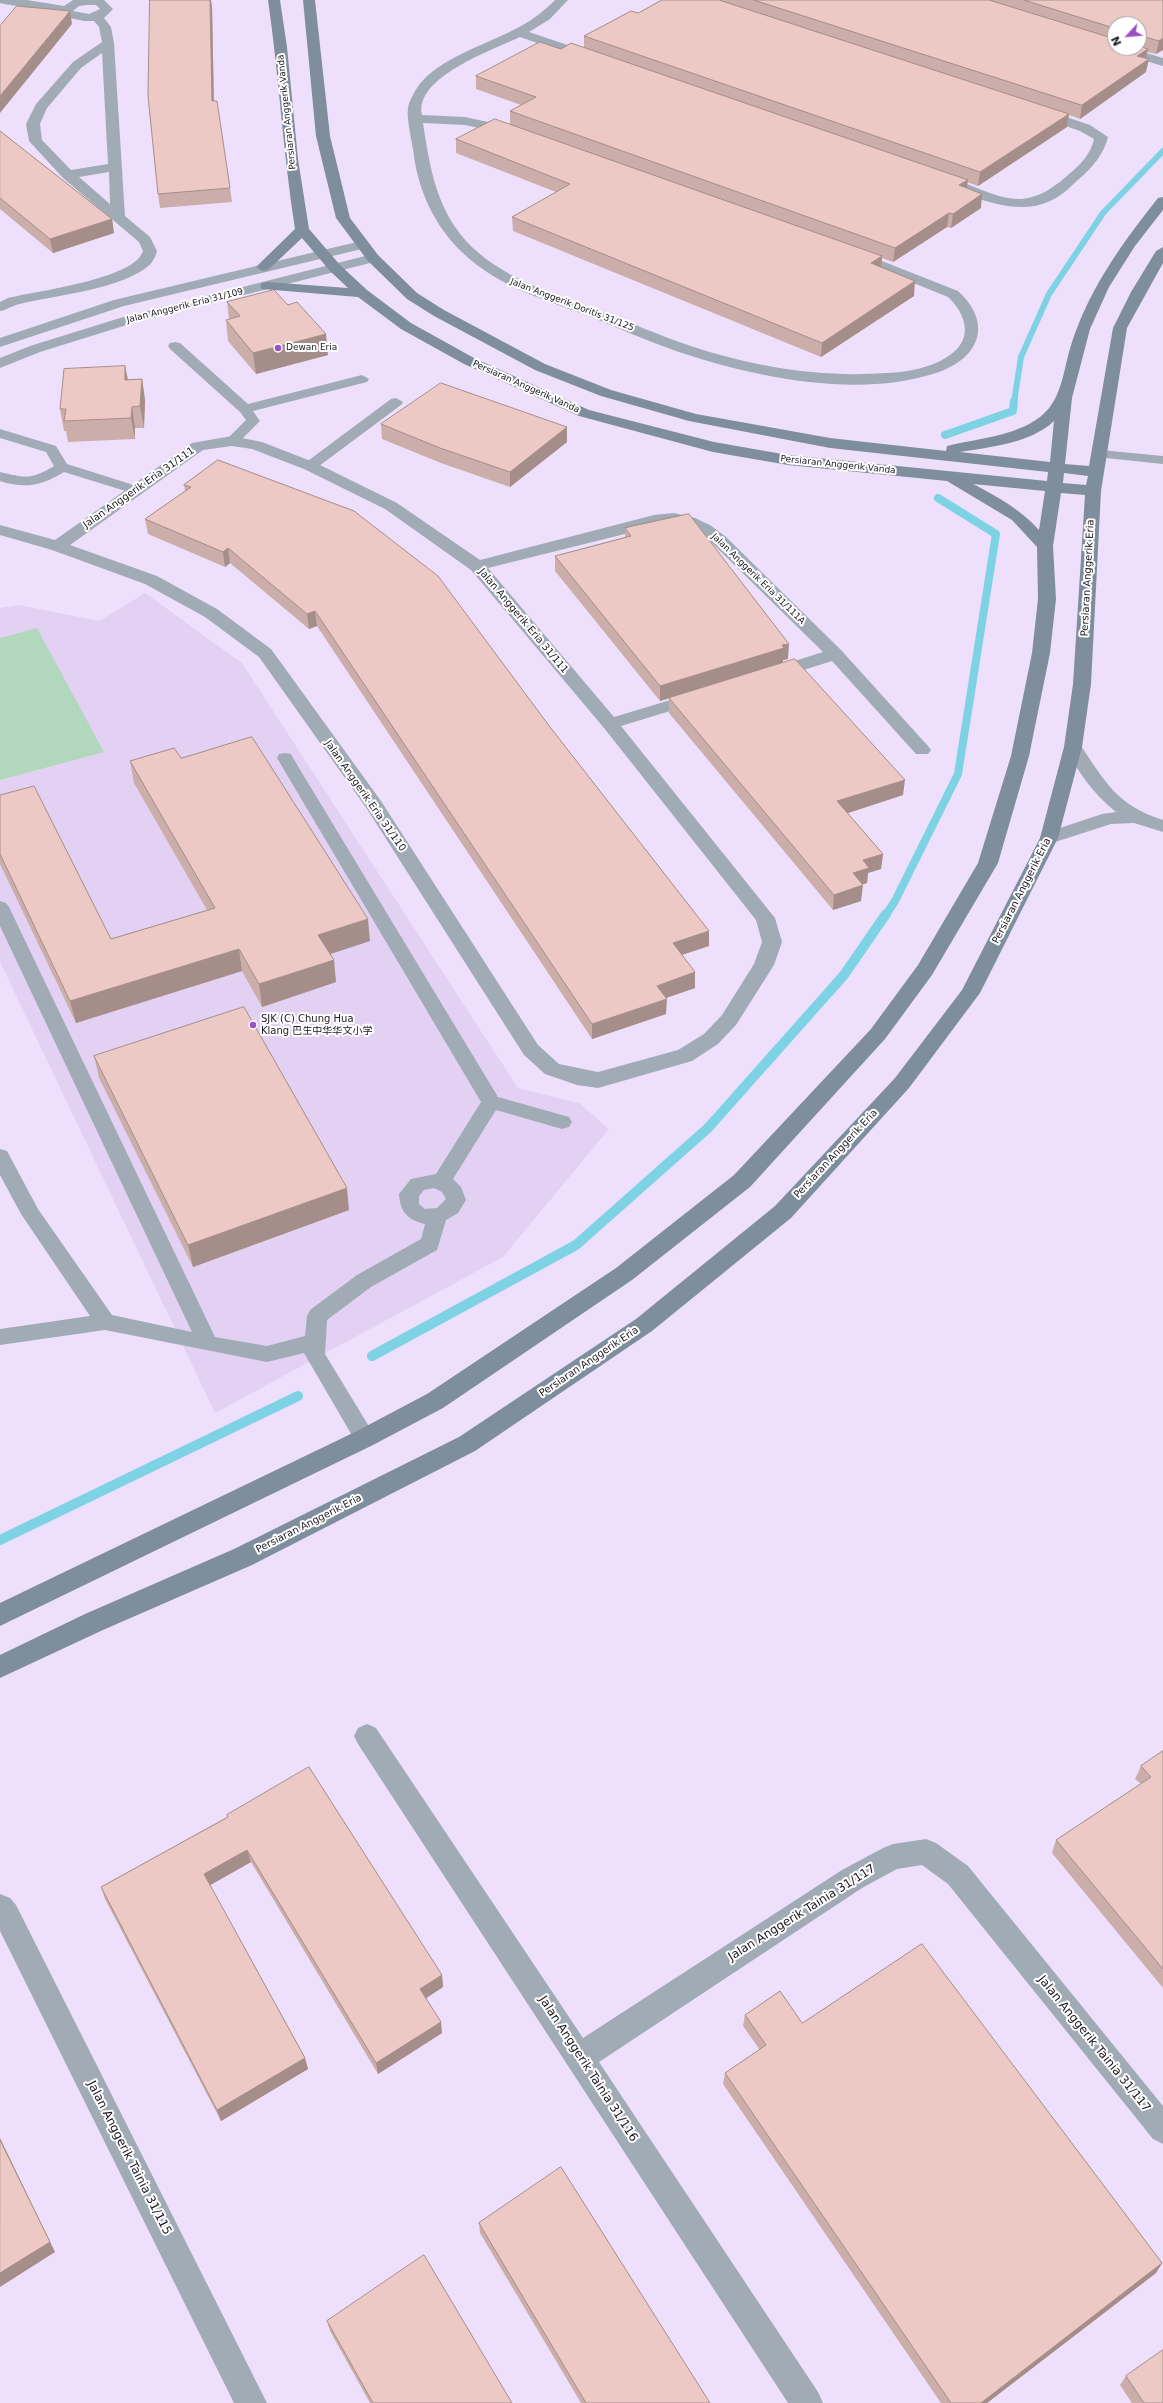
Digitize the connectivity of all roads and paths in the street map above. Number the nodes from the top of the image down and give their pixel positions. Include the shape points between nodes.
1 (4, 0) edge
2 (274, 0) edge
3 (309, 0) edge
4 (562, 0) edge
5 (94, 1) edge
6 (66, 5) edge
7 (97, 16) junction
8 (521, 33) junction
9 (108, 43) junction
10 (1143, 56) edge
11 (603, 62) edge
12 (1163, 62) edge
13 (77, 65) junction
14 (110, 66) junction
15 (1027, 107) edge
16 (416, 118) junction
17 (530, 138) edge
18 (116, 167) junction
19 (68, 175) junction
20 (932, 176) edge
21 (1163, 201) edge
22 (118, 216) junction
23 (302, 230) junction
24 (361, 245) junction
25 (1163, 250) edge
26 (844, 251) edge
27 (322, 253) junction
28 (373, 258) junction
29 (263, 267) junction
30 (335, 268) junction
31 (267, 286) junction
32 (0, 290) edge
33 (362, 293) junction
34 (6, 304) edge
35 (0, 343) edge
36 (175, 346) dead end
37 (0, 363) edge
38 (362, 379) dead end
39 (1064, 398) junction
40 (396, 402) dead end
41 (245, 409) junction
42 (0, 433) edge
43 (232, 441) junction
44 (932, 453) junction
45 (1163, 460) edge
46 (310, 466) junction
47 (62, 467) junction
48 (1097, 472) junction
49 (941, 474) junction
50 (0, 476) edge
51 (1056, 478) junction
52 (135, 490) junction
53 (0, 530) edge
54 (58, 546) junction
55 (1045, 546) junction
56 (477, 566) junction
57 (835, 654) junction
58 (753, 680) edge
59 (715, 691) edge
60 (610, 724) junction
61 (1073, 747) junction
62 (922, 750) dead end
63 (285, 758) dead end
64 (1135, 817) junction
65 (1163, 826) edge
66 (1049, 838) junction
67 (0, 907) edge
68 (684, 1056) joint
69 (491, 1102) junction
70 (562, 1122) dead end
71 (0, 1156) edge
72 (441, 1182) junction
73 (437, 1217) junction
74 (105, 1322) junction
75 (0, 1337) edge
76 (315, 1342) junction
77 (208, 1344) junction
78 (365, 1438) junction
79 (0, 1615) edge
80 (0, 1667) edge
81 (367, 1736) dead end
82 (3, 1910) edge
83 (580, 2057) junction
84 (1163, 2129) edge
85 (251, 2403) edge
86 (807, 2403) edge

1 - 6 street
2 - 23 main road, Persiaran Anggerik Vanda via 291,159
3 - 24 main road, Persiaran Anggerik Vanda via 323,136 343,218
4 - 8 street, Jalan Anggerik Doritis 31/125 via 552,11
5 - 6 street
5 - 7 street via 107,6 105,12
6 - 7 street via 69,14 76,17
7 - 9 street via 105,27
8 - 11 street
8 - 16 street, Jalan Anggerik Doritis 31/125 via 453,64 430,80 416,98
9 - 13 street
9 - 14 street
10 - 12 street
13 - 14 street
13 - 19 street via 40,107 33,124 36,141
14 - 18 street
15 - 20 street via 1086,128 1101,137 1099,147 1079,173 1060,189 1043,200 1026,203 1005,201
16 - 17 street via 486,124
16 - 26 street, Jalan Anggerik Doritis 31/125 via 427,182 440,215 451,234 478,261 516,284 687,350 726,361 793,374 854,378 898,376 940,367 964,350 970,338 972,320 966,304 953,294
18 - 19 street
18 - 22 street
19 - 22 street
21 - 39 main road via 1129,244 1102,287 1083,329
22 - 34 street via 145,240 150,251 147,260 114,277
23 - 27 main road, Persiaran Anggerik Vanda
23 - 29 main road
24 - 27 street, Jalan Anggerik Eria 31/109
24 - 28 main road, Persiaran Anggerik Vanda
25 - 48 main road, Persiaran Anggerik Eria via 1120,328
27 - 29 street, Jalan Anggerik Eria 31/109
27 - 30 main road, Persiaran Anggerik Vanda
28 - 30 street, Jalan Anggerik Eria 31/109
28 - 44 main road, Persiaran Anggerik Vanda via 412,296 458,325 540,367 606,392 730,426 830,443
29 - 35 street, Jalan Anggerik Eria 31/109 via 119,303
30 - 31 street, Jalan Anggerik Eria 31/109
30 - 33 main road, Persiaran Anggerik Vanda
31 - 33 main road
31 - 37 street, Jalan Anggerik Eria 31/109 via 96,330
32 - 34 street
33 - 49 main road, Persiaran Anggerik Vanda via 406,326 469,361 584,413 706,445 788,460
36 - 41 lane
38 - 41 lane
39 - 44 main road via 1046,420 1025,431 982,444
39 - 51 main road
40 - 46 lane
41 - 43 lane via 253,421
42 - 47 lane via 51,449
43 - 46 street, Jalan Anggerik Eria 31/111 via 256,445
43 - 52 street, Jalan Anggerik Eria 31/111 via 198,446
44 - 51 main road, Persiaran Anggerik Vanda
45 - 48 lane
46 - 56 street, Jalan Anggerik Eria 31/111 via 391,506
47 - 50 lane via 39,481 23,484
47 - 52 lane
48 - 51 main road, Persiaran Anggerik Vanda
48 - 61 main road, Persiaran Anggerik Eria via 1082,684
49 - 51 main road, Persiaran Anggerik Vanda
49 - 55 main road via 1018,517
51 - 55 main road
52 - 54 street, Jalan Anggerik Eria 31/111
53 - 54 street, Jalan Anggerik Eria 31/110
54 - 68 street, Jalan Anggerik Eria 31/110 via 151,580 211,613 264,653 374,805 531,1050 552,1069 598,1080
55 - 78 main road via 1047,599 1041,653 1020,756 988,863 925,970 878,1034 742,1181 624,1274 435,1401
56 - 57 street, Jalan Anggerik Eria 31/111A via 654,520 671,517 688,520 704,526
56 - 60 street, Jalan Anggerik Eria 31/111
57 - 58 street
57 - 62 street, Jalan Anggerik Eria 31/111A
59 - 60 street
60 - 68 street, Jalan Anggerik Eria 31/111 via 765,918 772,942 764,965 729,1020 711,1040
61 - 64 street via 1092,779
61 - 66 main road, Persiaran Anggerik Eria
63 - 69 lane via 470,1071
64 - 65 street
64 - 66 street via 1109,818
66 - 80 main road, Persiaran Anggerik Eria via 970,993 902,1083 783,1212 644,1325 467,1444 243,1557 94,1622
67 - 77 lane
69 - 70 lane
69 - 72 lane
71 - 74 lane via 31,1214
72 - 73 lane via 452,1189 456,1200 450,1211
72 - 73 lane via 418,1184 409,1194 410,1207 414,1212
73 - 76 lane via 430,1244 364,1281 317,1316
74 - 75 lane
74 - 77 lane
76 - 77 lane via 267,1354
76 - 78 lane via 314,1355
78 - 79 main road
81 - 83 street, Jalan Anggerik Tainia 31/116
82 - 85 street, Jalan Anggerik Tainia 31/115
83 - 84 street, Jalan Anggerik Tainia 31/117 via 852,1879 893,1857 926,1852 958,1875
83 - 86 street, Jalan Anggerik Tainia 31/116

